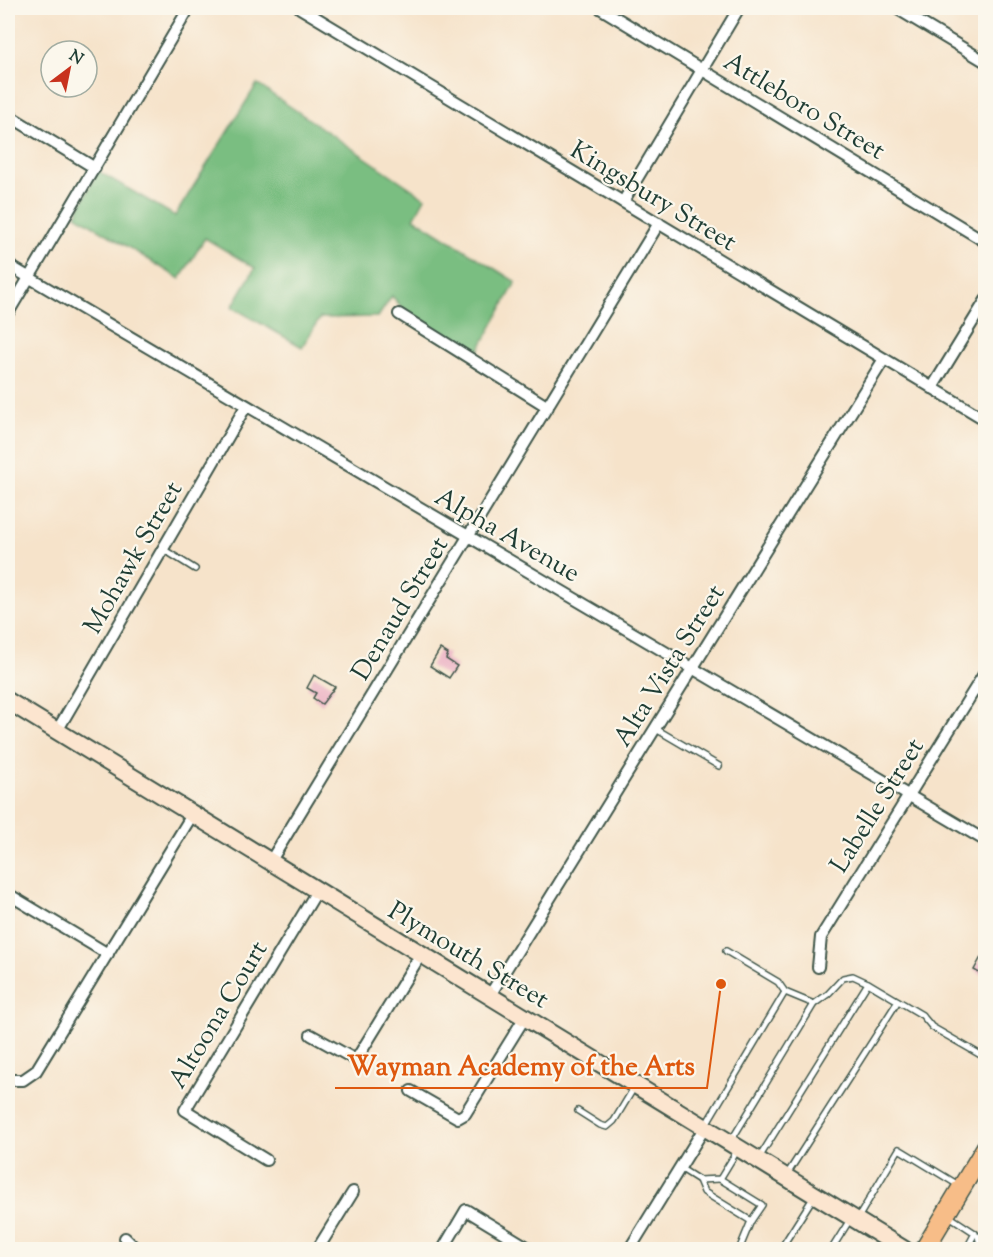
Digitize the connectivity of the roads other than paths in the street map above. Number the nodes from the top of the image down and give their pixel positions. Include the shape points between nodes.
1 (189, 8) edge
2 (300, 8) edge
3 (600, 8) edge
4 (739, 8) edge
5 (896, 8) edge
6 (316, 11) edge
7 (986, 62) edge
8 (702, 69) junction
9 (8, 115) edge
10 (95, 168) junction
11 (623, 202) junction
12 (659, 224) junction
13 (986, 242) edge
14 (8, 265) edge
15 (29, 277) junction
16 (986, 300) edge
17 (8, 313) edge
18 (399, 314) dead end
19 (884, 359) junction
20 (932, 388) junction
21 (246, 406) junction
22 (548, 407) junction
23 (986, 420) edge
24 (469, 536) junction
25 (163, 549) junction
26 (195, 569) dead end
27 (693, 669) junction
28 (986, 671) edge
29 (8, 701) edge
30 (656, 729) junction
31 (57, 731) junction
32 (719, 766) dead end
33 (909, 796) junction
34 (192, 815) junction
35 (986, 841) edge
36 (270, 862) junction
37 (317, 891) junction
38 (8, 894) edge
39 (726, 951) dead end
40 (108, 954) junction
41 (421, 954) junction
42 (818, 967) dead end
43 (868, 983) junction
44 (785, 992) junction
45 (490, 995) junction
46 (898, 1001) junction
47 (814, 1004) junction
48 (525, 1017) junction
49 (311, 1035) dead end
50 (986, 1058) edge
51 (8, 1080) edge
52 (636, 1084) junction
53 (411, 1091) dead end
54 (578, 1111) dead end
55 (705, 1126) junction
56 (735, 1145) junction
57 (986, 1147) edge
58 (266, 1160) dead end
59 (758, 1160) junction
60 (680, 1168) junction
61 (785, 1176) junction
62 (720, 1179) junction
63 (699, 1180) junction
64 (962, 1187) junction
65 (352, 1192) dead end
66 (816, 1195) junction
67 (945, 1214) junction
68 (854, 1218) junction
69 (751, 1221) junction
70 (977, 1235) junction
71 (125, 1238) dead end
72 (986, 1240) edge
73 (443, 1249) edge
74 (986, 1249) edge
75 (136, 1250) edge
76 (317, 1250) edge
77 (532, 1250) edge
78 (629, 1250) edge
79 (739, 1250) edge
80 (780, 1250) edge
81 (831, 1250) edge
82 (905, 1250) edge
83 (924, 1250) edge
84 (966, 1250) edge

1 - 10 street
2 - 6 street, Kingsbury Street
3 - 8 street, Attleboro Street
4 - 8 street
5 - 7 street
6 - 11 street, Kingsbury Street
8 - 11 street
8 - 13 street, Attleboro Street
9 - 10 street
10 - 15 street
11 - 12 street, Kingsbury Street
12 - 19 street, Kingsbury Street
12 - 22 street, Denaud Street
14 - 15 street, Alpha Avenue
15 - 17 street
15 - 21 street, Alpha Avenue
16 - 20 street
18 - 22 street
19 - 20 street, Kingsbury Street
19 - 27 street, Alta Vista Street
20 - 23 street, Kingsbury Street
21 - 24 street, Alpha Avenue
21 - 25 street, Mohawk Street
22 - 24 street, Denaud Street
24 - 27 street, Alpha Avenue
24 - 36 street, Denaud Street
25 - 26 lane
25 - 31 street, Mohawk Street
27 - 30 street, Alta Vista Street
27 - 33 street, Alpha Avenue
28 - 33 street, Labelle Street
29 - 31 street, Plymouth Street
30 - 32 lane
30 - 45 street, Alta Vista Street
31 - 34 street, Plymouth Street
33 - 35 street, Alpha Avenue
33 - 42 street, Labelle Street via 821,937
34 - 36 street, Plymouth Street
34 - 40 street
36 - 37 street, Plymouth Street
37 - 41 street, Plymouth Street
37 - 58 street, Altoona Court via 185,1110
38 - 40 street
39 - 44 lane via 778,982
40 - 51 street via 36,1071 23,1080
41 - 45 street, Plymouth Street
41 - 49 street via 356,1060
43 - 46 lane
43 - 47 lane via 853,976 843,978
43 - 59 lane
44 - 47 lane
44 - 55 lane
45 - 48 street, Plymouth Street
46 - 50 lane via 922,1015 932,1027
46 - 61 lane
47 - 56 lane
48 - 52 street, Plymouth Street
48 - 53 street via 465,1114 458,1118
52 - 54 lane via 607,1127
52 - 55 street, Plymouth Street
55 - 56 street, Plymouth Street
55 - 60 street
56 - 59 street, Plymouth Street
56 - 62 lane
57 - 64 main road
59 - 61 street, Plymouth Street
60 - 63 lane
60 - 78 street
61 - 66 street, Plymouth Street
62 - 63 lane
62 - 69 lane via 762,1205
63 - 69 lane via 704,1192
64 - 67 main road
64 - 68 lane via 899,1149
65 - 76 street
66 - 68 street, Plymouth Street
66 - 80 lane
67 - 70 lane
67 - 83 main road
68 - 81 lane
68 - 82 street, Plymouth Street
69 - 79 lane
70 - 72 lane
70 - 74 lane
70 - 84 lane
71 - 75 street
73 - 77 street via 466,1210

